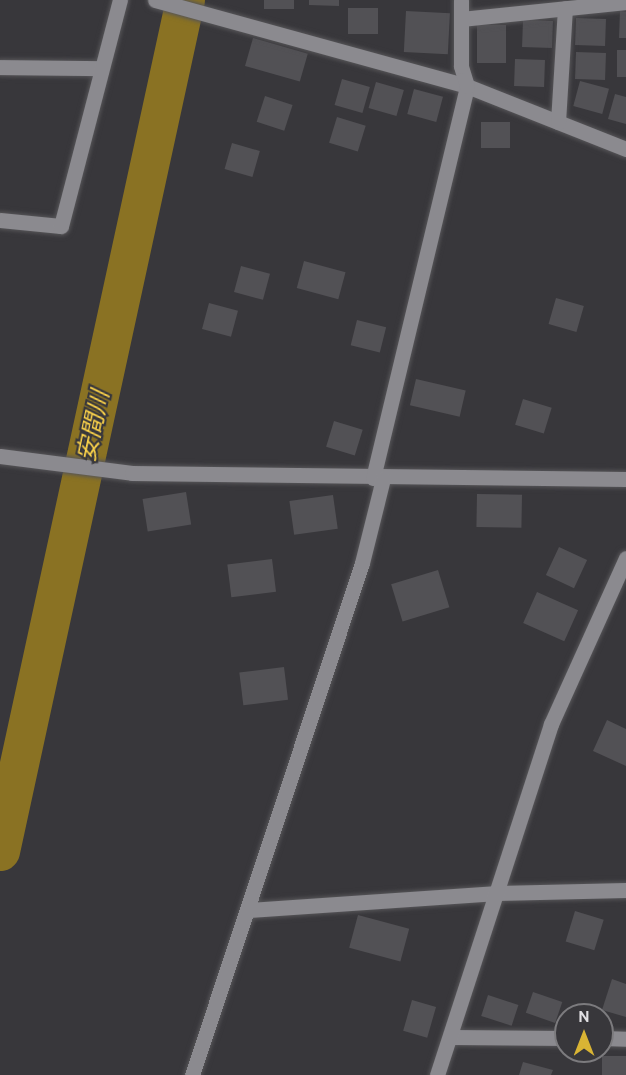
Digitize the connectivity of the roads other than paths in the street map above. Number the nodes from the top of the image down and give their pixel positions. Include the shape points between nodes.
1 (120, 0) edge
2 (155, 0) edge
3 (461, 0) edge
4 (626, 2) edge
5 (566, 8) junction
6 (461, 19) junction
7 (0, 67) edge
8 (100, 68) junction
9 (467, 86) junction
10 (558, 122) junction
11 (626, 149) edge
12 (0, 220) edge
13 (0, 456) edge
14 (378, 478) junction
15 (626, 479) edge
16 (626, 558) edge
17 (626, 890) edge
18 (497, 892) junction
19 (249, 910) junction
20 (452, 1037) junction
21 (554, 1038) edge
22 (192, 1075) edge
23 (436, 1075) edge

1 - 8 street
2 - 9 street
3 - 6 street
4 - 5 street
5 - 6 street
5 - 10 street
6 - 9 street via 461,66
7 - 8 street
8 - 12 street via 61,226
9 - 10 street
9 - 14 street
10 - 11 street
13 - 14 street via 132,473
14 - 15 street
14 - 19 street via 362,563
16 - 18 street via 551,724
17 - 18 street
18 - 19 street
18 - 20 street
19 - 22 street
20 - 21 street
20 - 23 street

